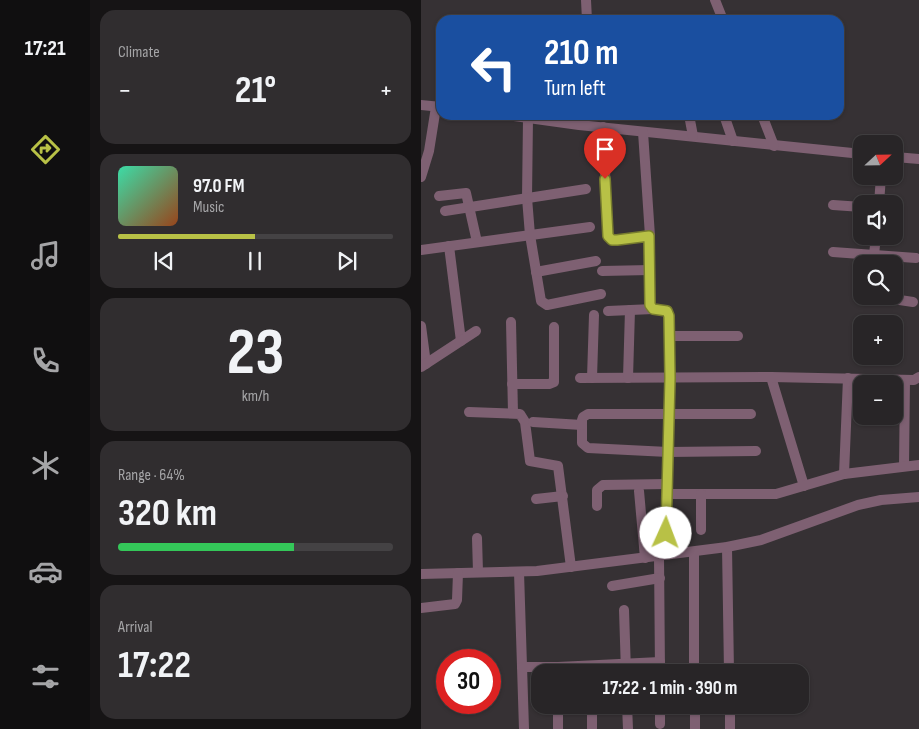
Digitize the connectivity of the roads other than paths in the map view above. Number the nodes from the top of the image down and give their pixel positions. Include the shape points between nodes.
1 (586, 0) edge
2 (715, 0) edge
3 (587, 15) edge
4 (721, 15) edge
5 (421, 105) edge
6 (436, 107) edge
7 (436, 120) edge
8 (528, 120) edge
9 (580, 120) edge
10 (690, 120) edge
11 (726, 120) edge
12 (764, 120) edge
13 (603, 127) junction
14 (643, 132) junction
15 (693, 136) junction
16 (733, 141) junction
17 (774, 146) junction
18 (853, 153) edge
19 (903, 157) edge
20 (919, 158) edge
21 (421, 177) edge
22 (586, 190) dead end
23 (439, 196) dead end
24 (527, 198) junction
25 (833, 205) dead end
26 (853, 206) edge
27 (470, 207) junction
28 (445, 211) dead end
29 (590, 227) dead end
30 (530, 235) junction
31 (649, 236) junction
32 (477, 242) junction
33 (449, 246) junction
34 (421, 250) edge
35 (833, 252) dead end
36 (853, 256) edge
37 (903, 258) edge
38 (916, 258) dead end
39 (596, 261) dead end
40 (650, 270) junction
41 (602, 271) dead end
42 (536, 272) junction
43 (601, 294) dead end
44 (903, 300) edge
45 (913, 302) dead end
46 (653, 309) junction
47 (608, 310) dead end
48 (630, 310) junction
49 (594, 315) dead end
50 (511, 322) dead end
51 (421, 326) edge
52 (554, 327) dead end
53 (476, 331) dead end
54 (670, 336) junction
55 (738, 336) dead end
56 (461, 341) junction
57 (423, 366) edge
58 (771, 377) junction
59 (919, 377) edge
60 (580, 378) dead end
61 (593, 378) junction
62 (628, 378) junction
63 (670, 378) junction
64 (848, 378) junction
65 (905, 380) junction
66 (512, 384) junction
67 (469, 412) dead end
68 (513, 413) junction
69 (669, 414) junction
70 (751, 414) dead end
71 (533, 422) dead end
72 (582, 425) junction
73 (756, 451) dead end
74 (668, 452) junction
75 (919, 465) edge
76 (904, 466) junction
77 (844, 474) junction
78 (804, 486) junction
79 (667, 489) junction
80 (639, 491) dead end
81 (701, 494) junction
82 (563, 496) junction
83 (919, 497) edge
84 (536, 499) dead end
85 (597, 506) dead end
86 (701, 530) dead end
87 (666, 533) dead end
88 (477, 538) dead end
89 (727, 547) junction
90 (694, 552) junction
91 (659, 556) junction
92 (645, 558) junction
93 (571, 566) junction
94 (478, 572) junction
95 (519, 572) junction
96 (458, 573) junction
97 (421, 574) edge
98 (660, 578) junction
99 (612, 586) dead end
100 (421, 608) edge
101 (624, 610) dead end
102 (626, 664) edge
103 (660, 664) edge
104 (694, 664) edge
105 (729, 664) edge
106 (522, 666) junction
107 (531, 667) edge
108 (558, 714) edge
109 (592, 714) edge
110 (627, 714) edge
111 (660, 714) edge
112 (695, 714) edge
113 (730, 714) edge
114 (660, 724) dead end
115 (592, 728) dead end
116 (524, 729) edge
117 (558, 729) edge
118 (628, 729) edge
119 (695, 729) edge
120 (730, 729) edge

1 - 3 street
2 - 4 street
5 - 6 street
7 - 21 street
8 - 24 street
9 - 13 street
10 - 15 street
11 - 16 street
12 - 17 street
13 - 14 street
13 - 31 street via 608,236 612,240
14 - 15 street
14 - 31 street
15 - 16 street
16 - 17 street
17 - 18 street
19 - 20 street
22 - 24 street
23 - 27 street via 465,192
24 - 27 street
24 - 30 street
25 - 26 street
27 - 28 street
27 - 32 street
29 - 30 street
30 - 32 street
30 - 42 street
31 - 40 street
32 - 33 street
33 - 34 street
33 - 56 street
35 - 36 street
37 - 38 street
39 - 42 street
40 - 41 street
40 - 46 street via 650,305
42 - 43 street via 540,298 545,305
44 - 45 street
46 - 48 street
46 - 54 street via 669,313
47 - 48 street
48 - 62 street
49 - 61 street
50 - 66 street
51 - 57 street
52 - 66 street via 554,382
53 - 56 street
54 - 55 street
54 - 63 street
56 - 57 street
58 - 63 street
58 - 64 street
58 - 78 street
59 - 65 street
60 - 61 street
61 - 62 street
62 - 63 street
63 - 69 street
64 - 65 street
64 - 77 street
65 - 76 street
66 - 68 street
67 - 68 street
68 - 82 street via 524,419 530,461 558,466
69 - 70 street
69 - 72 street via 588,414 583,417
69 - 74 street
71 - 72 street
72 - 74 street via 582,443 588,448
73 - 74 street
74 - 79 street
75 - 76 street
76 - 77 street
77 - 78 street
78 - 81 street via 767,495
79 - 81 street
79 - 85 street via 603,485 597,490
79 - 87 street
80 - 92 street
81 - 86 street
82 - 84 street
82 - 93 street
83 - 89 street via 858,505 761,540
88 - 94 street
89 - 90 street
89 - 105 street
90 - 91 street
90 - 104 street
91 - 92 street
91 - 98 street
92 - 93 street
93 - 95 street
94 - 95 street
94 - 96 street
95 - 106 street
96 - 97 street
96 - 100 street via 455,604
98 - 99 street
98 - 103 street
101 - 102 street
106 - 107 street
106 - 116 street
108 - 117 street
109 - 115 street
110 - 118 street
111 - 114 street
112 - 119 street
113 - 120 street

